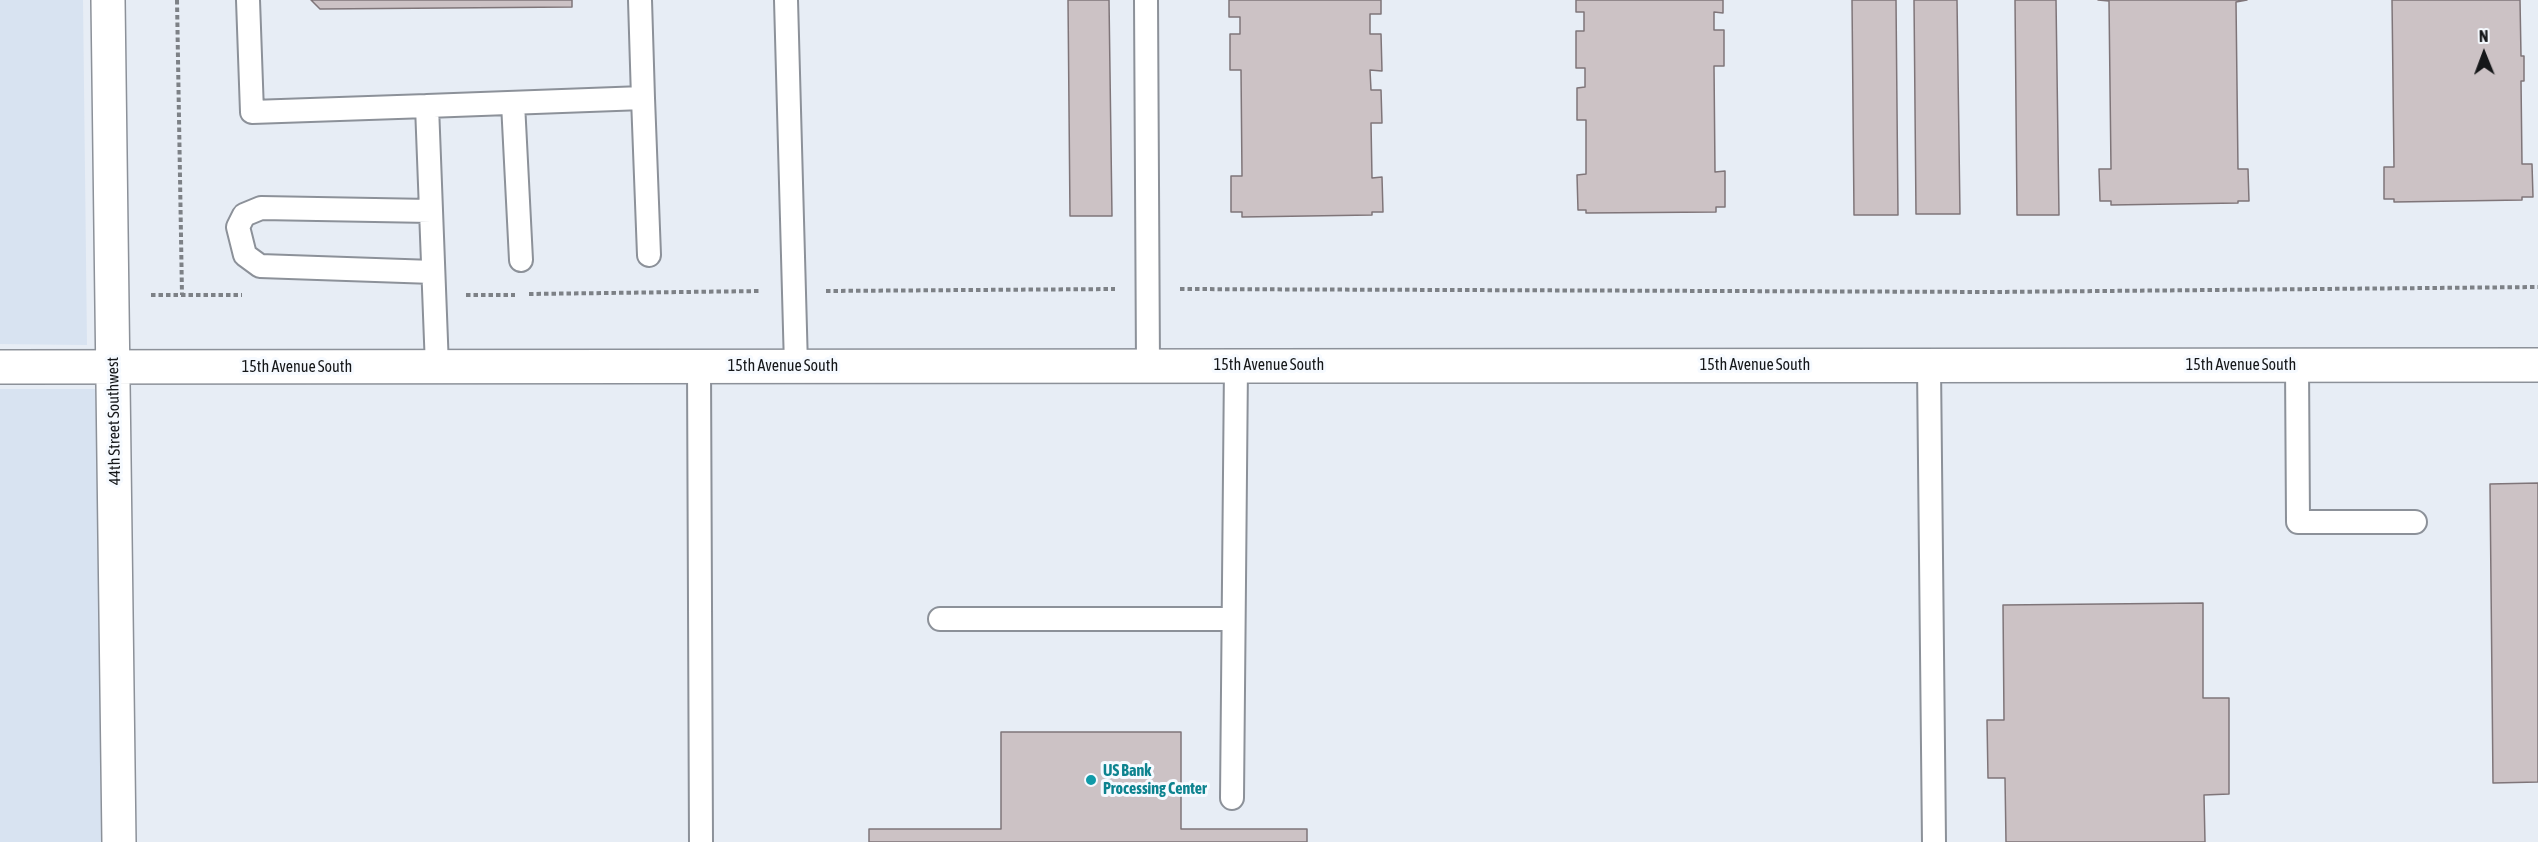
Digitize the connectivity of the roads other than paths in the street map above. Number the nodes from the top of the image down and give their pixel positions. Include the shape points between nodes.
1 (108, 0) edge
2 (248, 0) edge
3 (640, 0) edge
4 (786, 0) edge
5 (1146, 0) edge
6 (643, 98) junction
7 (513, 103) junction
8 (428, 106) junction
9 (431, 212) junction
10 (649, 255) dead end
11 (521, 260) dead end
12 (433, 272) junction
13 (1148, 365) junction
14 (1236, 365) junction
15 (2297, 365) junction
16 (2538, 365) edge
17 (114, 366) junction
18 (699, 366) junction
19 (796, 366) junction
20 (1929, 366) junction
21 (0, 367) edge
22 (437, 367) junction
23 (2415, 522) dead end
24 (939, 619) dead end
25 (1233, 619) junction
26 (1232, 798) dead end
27 (119, 842) edge
28 (701, 842) edge
29 (1935, 842) edge

1 - 17 street, 44th Street Southwest
2 - 8 lane via 252,112
3 - 6 lane
4 - 19 lane
5 - 13 lane
6 - 7 lane
6 - 10 lane
7 - 8 lane
7 - 11 lane
8 - 9 lane
9 - 12 lane
9 - 12 lane via 261,208 244,215 238,227 245,255 260,266
12 - 22 lane
13 - 14 street, 15th Avenue South
13 - 19 street, 15th Avenue South
14 - 20 street, 15th Avenue South
14 - 25 lane
15 - 16 street, 15th Avenue South
15 - 20 street, 15th Avenue South
15 - 23 lane via 2298,522
17 - 21 street, 15th Avenue South
17 - 22 street, 15th Avenue South
17 - 27 street, 44th Street Southwest
18 - 19 street, 15th Avenue South
18 - 22 street, 15th Avenue South
18 - 28 lane
20 - 29 lane
24 - 25 lane
25 - 26 lane

